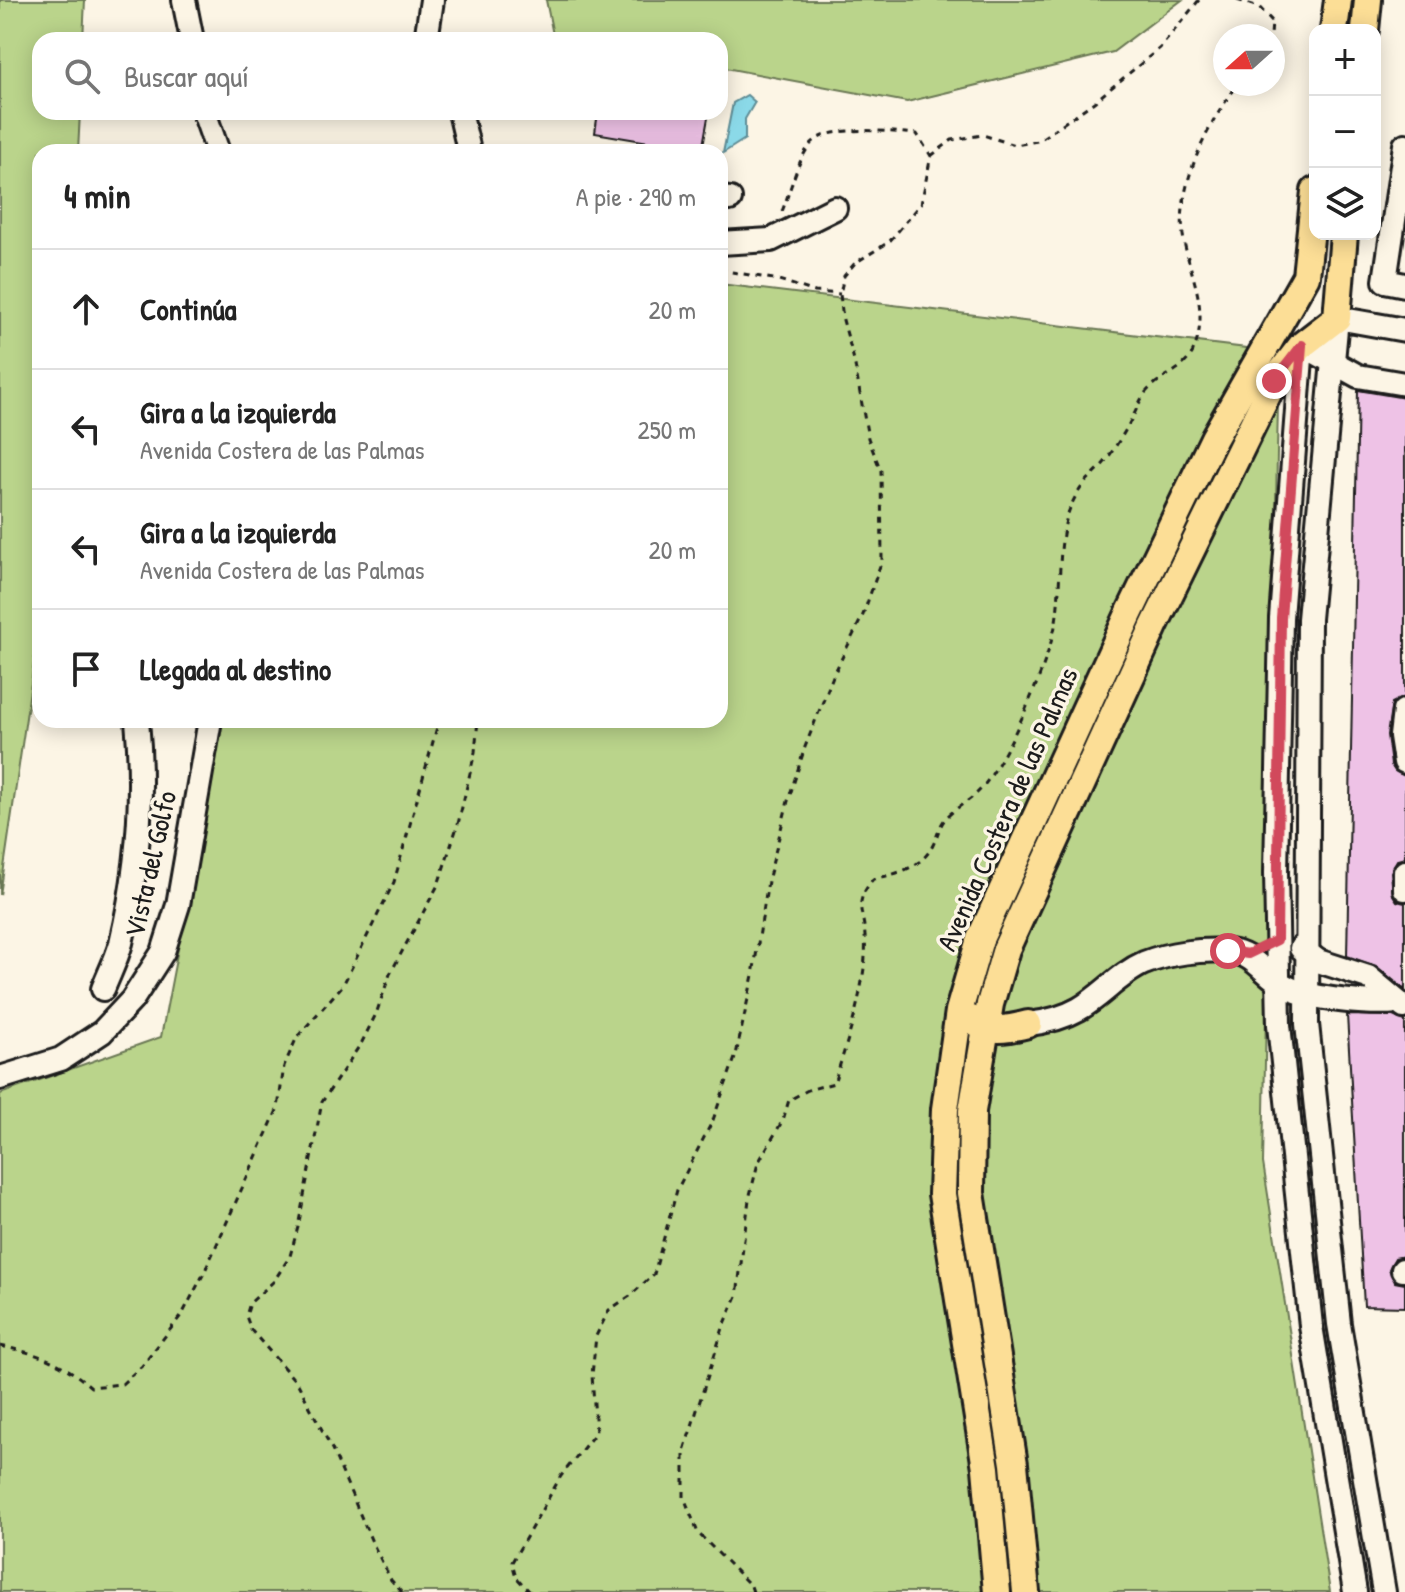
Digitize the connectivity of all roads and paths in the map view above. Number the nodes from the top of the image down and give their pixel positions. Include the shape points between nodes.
1 (184, 0) edge
2 (432, 0) edge
3 (1199, 0) edge
4 (1237, 0) edge
5 (1338, 0) edge
6 (1368, 0) edge
7 (1272, 24) edge
8 (1335, 24) edge
9 (1366, 24) edge
10 (190, 32) edge
11 (427, 32) edge
12 (1229, 96) edge
13 (207, 120) edge
14 (462, 120) edge
15 (215, 144) edge
16 (468, 144) edge
17 (1405, 145) edge
18 (931, 156) junction
19 (835, 208) dead end
20 (771, 240) junction
21 (1310, 240) edge
22 (1344, 240) edge
23 (728, 243) edge
24 (728, 271) edge
25 (1306, 276) junction
26 (1405, 285) edge
27 (840, 294) junction
28 (1337, 318) junction
29 (1405, 330) edge
30 (1302, 345) junction
31 (1334, 361) junction
32 (1405, 384) edge
33 (1404, 711) edge
34 (138, 728) edge
35 (209, 728) edge
36 (437, 728) edge
37 (477, 728) edge
38 (1405, 762) edge
39 (1405, 872) edge
40 (1405, 889) edge
41 (1277, 940) junction
42 (1308, 953) junction
43 (1248, 954) junction
44 (1348, 971) junction
45 (1278, 982) junction
46 (103, 989) dead end
47 (1308, 994) junction
48 (1346, 999) junction
49 (1401, 1005) edge
50 (959, 1011) junction
51 (987, 1017) junction
52 (1028, 1024) joint
53 (0, 1078) edge
54 (1331, 1262) junction
55 (1304, 1267) junction
56 (0, 1346) edge
57 (402, 1592) edge
58 (530, 1592) edge
59 (753, 1592) edge
60 (997, 1592) edge
61 (1026, 1592) edge
62 (1355, 1592) edge
63 (1383, 1592) edge

1 - 10 street
2 - 11 street
3 - 18 path via 1160,48 1038,141 1015,145 983,135 952,140
4 - 7 path via 1259,7
5 - 8 main road
6 - 9 main road
12 - 59 path via 1185,195 1183,235 1201,306 1191,358 1146,392 1065,517 1056,622 1043,667 988,779 941,824 922,861 873,879 863,892 863,970 834,1083 789,1100 758,1163 737,1296 684,1451 684,1497 698,1533
13 - 15 street
14 - 16 street
17 - 26 street via 1385,281
18 - 20 path via 917,134 820,134 807,147
18 - 27 path via 921,204 889,242 855,263 844,276
19 - 20 street
20 - 23 street
21 - 25 main road, Avenida Costera de las Palmas
22 - 28 main road
24 - 27 path
25 - 30 main road
25 - 50 main road, Avenida Costera de las Palmas via 1214,438 1129,614 980,939
27 - 58 path via 868,438 881,471 882,560 788,801 736,1055 713,1120 677,1190 654,1274 609,1310 596,1336 596,1432 561,1476 512,1562 516,1577
28 - 29 street
28 - 30 main road, Avenida Costera de las Palmas
28 - 31 street
30 - 31 street
30 - 41 street via 1281,618
30 - 51 main road, Avenida Costera de las Palmas via 1274,381 1154,626 1006,949
31 - 32 street via 1358,376
31 - 42 street via 1309,619
33 - 38 street
34 - 46 street via 137,846 120,945
35 - 53 street, Vista del Golfo via 178,905 163,952 132,1000 102,1032 61,1059
36 - 56 path via 394,882 343,985 297,1037 284,1066 278,1108 183,1313 122,1384 91,1387 70,1369 38,1354
37 - 57 path via 458,824 438,885 390,974 362,1042 322,1102 290,1256 274,1281 250,1303 246,1316 251,1330 298,1384 372,1542
39 - 40 street
41 - 42 street via 1295,943
41 - 43 street
41 - 45 street
42 - 44 street
42 - 47 street
43 - 45 street
43 - 52 street via 1182,953 1144,963 1082,1008 1053,1021
44 - 48 street
44 - 49 street via 1368,977
45 - 47 street
45 - 55 street
47 - 48 street
47 - 54 street
48 - 49 street
50 - 51 main road
50 - 60 main road, Avenida Costera de las Palmas via 945,1109 942,1194 986,1468
51 - 52 main road via 1007,1010
51 - 61 main road, Avenida Costera de las Palmas via 972,1111 971,1193 1014,1464
54 - 55 street
54 - 63 street
55 - 62 street

